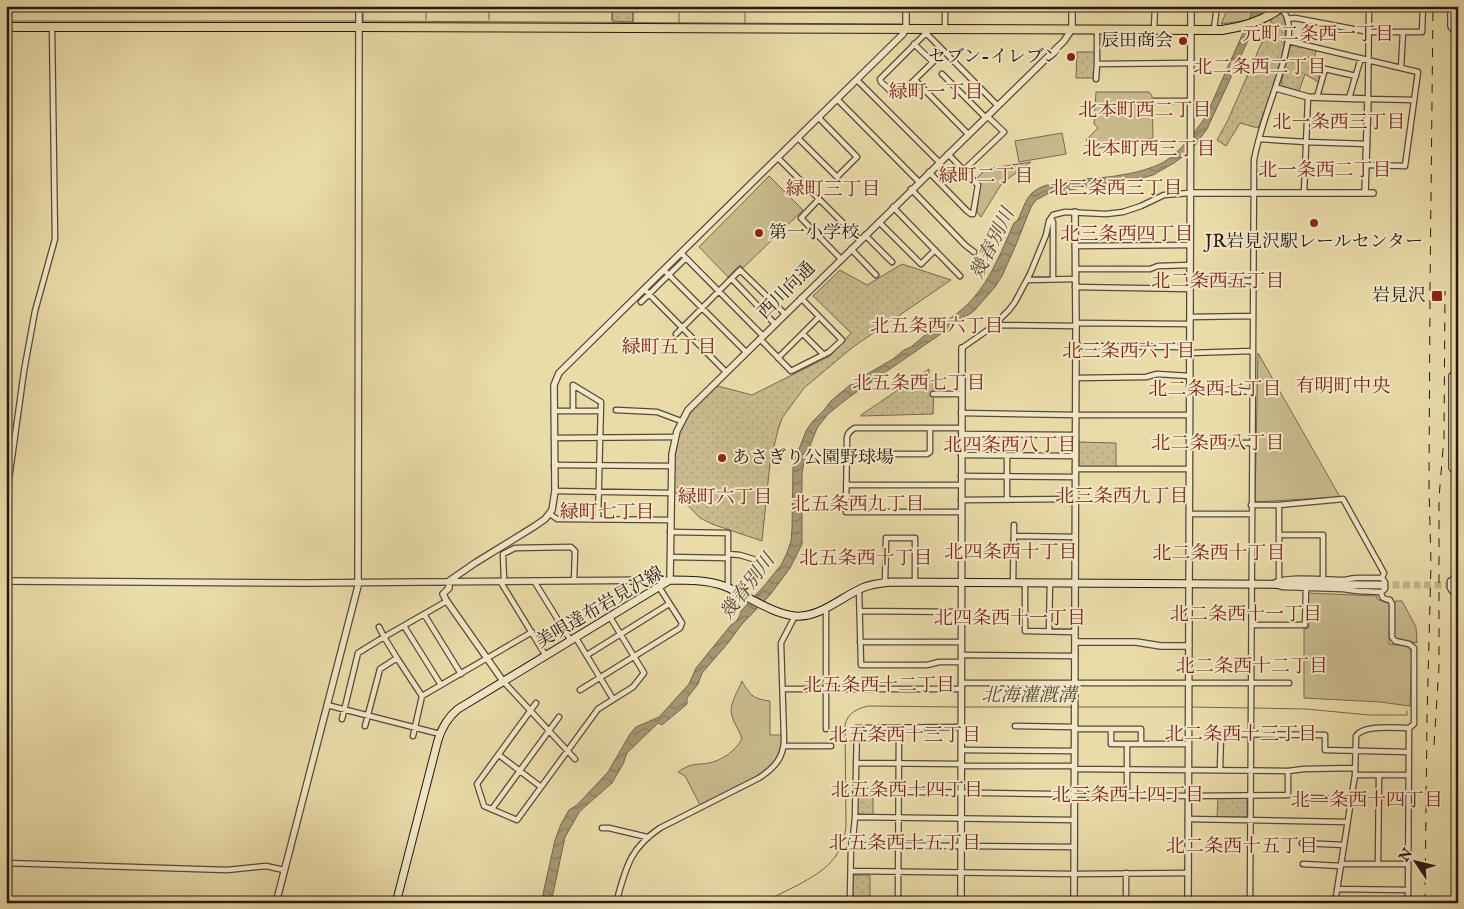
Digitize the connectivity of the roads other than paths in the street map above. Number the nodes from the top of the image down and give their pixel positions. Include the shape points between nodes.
1 (359, 6) edge
2 (906, 6) edge
3 (945, 6) edge
4 (1072, 6) edge
5 (1155, 6) edge
6 (1191, 6) edge
7 (1217, 6) edge
8 (1369, 6) edge
9 (1423, 6) edge
10 (1451, 6) edge
11 (1280, 8) edge
12 (1287, 19) junction
13 (359, 26) junction
14 (6, 27) edge
15 (52, 28) junction
16 (906, 28) junction
17 (945, 28) junction
18 (1072, 29) junction
19 (1096, 29) junction
20 (1154, 29) junction
21 (1191, 29) junction
22 (1458, 29) edge
23 (926, 30) junction
24 (1218, 30) junction
25 (1369, 32) junction
26 (1403, 32) junction
27 (1288, 41) junction
28 (914, 44) junction
29 (1361, 58) junction
30 (1369, 60) junction
31 (1191, 63) junction
32 (1096, 64) junction
33 (1401, 68) junction
34 (942, 74) dead end
35 (1356, 76) junction
36 (1096, 79) dead end
37 (857, 80) junction
38 (915, 80) junction
39 (1276, 88) junction
40 (1308, 97) junction
41 (1317, 97) junction
42 (1349, 98) junction
43 (837, 99) junction
44 (1368, 99) junction
45 (1414, 100) junction
46 (1154, 101) dead end
47 (1190, 101) junction
48 (997, 106) junction
49 (986, 117) junction
50 (819, 118) junction
51 (968, 134) junction
52 (798, 138) junction
53 (1259, 139) junction
54 (1306, 142) junction
55 (1367, 144) junction
56 (948, 154) junction
57 (778, 158) junction
58 (939, 162) junction
59 (1366, 165) junction
60 (964, 170) junction
61 (929, 172) junction
62 (919, 182) junction
63 (911, 190) junction
64 (1190, 193) junction
65 (1254, 193) junction
66 (1304, 193) junction
67 (1365, 193) junction
68 (1373, 193) dead end
69 (820, 199) junction
70 (893, 207) junction
71 (1075, 212) junction
72 (1051, 218) junction
73 (879, 222) junction
74 (865, 235) junction
75 (860, 240) junction
76 (1190, 245) junction
77 (1075, 246) junction
78 (851, 250) junction
79 (935, 250) junction
80 (974, 252) dead end
81 (681, 253) junction
82 (686, 258) junction
83 (841, 259) junction
84 (892, 262) dead end
85 (1190, 265) junction
86 (1075, 269) junction
87 (664, 270) junction
88 (669, 276) junction
89 (876, 276) dead end
90 (960, 276) dead end
91 (732, 279) junction
92 (1075, 279) junction
93 (1190, 279) junction
94 (1027, 280) junction
95 (1053, 280) junction
96 (1253, 281) junction
97 (1075, 287) junction
98 (644, 289) junction
99 (1190, 289) junction
100 (719, 291) junction
101 (650, 295) junction
102 (801, 298) junction
103 (641, 302) dead end
104 (702, 308) junction
105 (785, 314) junction
106 (1252, 316) junction
107 (819, 317) junction
108 (1190, 317) junction
109 (775, 324) junction
110 (1190, 324) junction
111 (994, 325) junction
112 (1076, 325) junction
113 (682, 328) junction
114 (676, 334) dead end
115 (803, 334) junction
116 (762, 337) junction
117 (1076, 346) junction
118 (962, 348) joint
119 (1190, 350) junction
120 (1252, 351) junction
121 (746, 352) junction
122 (824, 355) junction
123 (778, 358) junction
124 (726, 372) junction
125 (1190, 376) junction
126 (1452, 376) dead end
127 (1076, 378) junction
128 (1190, 389) junction
129 (1252, 392) junction
130 (933, 394) dead end
131 (962, 394) junction
132 (616, 410) dead end
133 (554, 411) junction
134 (573, 411) junction
135 (600, 411) junction
136 (962, 413) junction
137 (1076, 415) junction
138 (1190, 415) junction
139 (681, 421) junction
140 (930, 428) junction
141 (961, 431) junction
142 (1075, 435) junction
143 (554, 438) junction
144 (600, 438) junction
145 (675, 438) junction
146 (1190, 443) junction
147 (1252, 443) junction
148 (847, 454) junction
149 (961, 455) junction
150 (1007, 456) junction
151 (1075, 456) junction
152 (554, 465) junction
153 (600, 466) junction
154 (671, 466) junction
155 (1075, 469) junction
156 (1189, 469) junction
157 (1458, 470) edge
158 (961, 476) junction
159 (1007, 476) junction
160 (1075, 477) junction
161 (846, 485) junction
162 (961, 485) junction
163 (555, 491) junction
164 (599, 492) junction
165 (671, 493) junction
166 (1076, 499) junction
167 (961, 500) junction
168 (1007, 500) junction
169 (6, 501) edge
170 (1252, 505) junction
171 (1279, 505) junction
172 (961, 512) junction
173 (550, 514) junction
174 (1189, 514) junction
175 (1252, 514) junction
176 (598, 519) junction
177 (670, 520) junction
178 (1014, 525) dead end
179 (670, 532) junction
180 (1279, 535) junction
181 (1014, 536) junction
182 (1076, 537) junction
183 (728, 556) junction
184 (670, 558) junction
185 (753, 559) dead end
186 (1458, 578) edge
187 (1323, 579) junction
188 (670, 580) junction
189 (6, 581) edge
190 (449, 581) junction
191 (502, 581) junction
192 (534, 581) junction
193 (574, 581) junction
194 (358, 582) junction
195 (915, 582) junction
196 (961, 582) junction
197 (1013, 582) junction
198 (1275, 582) junction
199 (884, 583) junction
200 (1025, 583) junction
201 (1050, 583) junction
202 (1075, 583) junction
203 (1190, 584) junction
204 (1252, 584) junction
205 (1382, 585) junction
206 (659, 587) junction
207 (731, 589) junction
208 (1306, 589) junction
209 (859, 590) junction
210 (1458, 591) edge
211 (447, 601) junction
212 (669, 604) junction
213 (826, 607) junction
214 (860, 612) junction
215 (961, 612) junction
216 (424, 614) junction
217 (795, 616) junction
218 (610, 617) junction
219 (1252, 625) junction
220 (404, 626) junction
221 (379, 628) dead end
222 (1049, 631) junction
223 (532, 632) junction
224 (1075, 632) junction
225 (620, 634) junction
226 (384, 637) junction
227 (574, 639) junction
228 (860, 642) junction
229 (961, 642) junction
230 (1075, 642) junction
231 (1189, 646) junction
232 (587, 655) junction
233 (546, 656) junction
234 (1075, 656) junction
235 (634, 657) junction
236 (397, 658) junction
237 (487, 658) junction
238 (961, 659) junction
239 (461, 674) junction
240 (600, 677) junction
241 (503, 681) junction
242 (1075, 683) junction
243 (1189, 683) junction
244 (1251, 683) junction
245 (1289, 683) dead end
246 (441, 685) junction
247 (961, 686) junction
248 (783, 689) junction
249 (827, 689) junction
250 (580, 690) dead end
251 (422, 696) junction
252 (613, 699) junction
253 (536, 703) dead end
254 (327, 705) junction
255 (344, 710) junction
256 (530, 711) junction
257 (368, 715) junction
258 (559, 717) dead end
259 (342, 719) dead end
260 (365, 726) dead end
261 (1015, 726) dead end
262 (415, 728) junction
263 (899, 728) junction
264 (961, 728) junction
265 (1074, 728) junction
266 (1409, 728) junction
267 (826, 729) dead end
268 (1110, 729) junction
269 (548, 731) junction
270 (440, 734) junction
271 (1250, 734) junction
272 (413, 736) dead end
273 (1127, 744) junction
274 (1141, 744) junction
275 (1188, 744) junction
276 (784, 746) junction
277 (831, 746) dead end
278 (961, 750) junction
279 (1074, 750) junction
280 (567, 751) junction
281 (1355, 751) junction
282 (1408, 752) junction
283 (499, 755) junction
284 (575, 759) dead end
285 (856, 763) junction
286 (899, 764) junction
287 (961, 765) junction
288 (1074, 768) junction
289 (1355, 768) junction
290 (1127, 770) junction
291 (1189, 770) junction
292 (1220, 770) junction
293 (520, 771) junction
294 (1250, 771) junction
295 (1288, 771) junction
296 (1355, 775) junction
297 (1379, 775) junction
298 (1408, 776) junction
299 (541, 787) junction
300 (856, 791) junction
301 (899, 792) junction
302 (961, 792) junction
303 (1074, 793) junction
304 (1127, 794) junction
305 (1188, 796) junction
306 (1250, 796) junction
307 (1305, 798) dead end
308 (1351, 799) junction
309 (492, 809) junction
310 (855, 817) junction
311 (898, 818) junction
312 (961, 819) junction
313 (1188, 819) junction
314 (1074, 820) junction
315 (1250, 820) junction
316 (1347, 822) junction
317 (602, 828) dead end
318 (647, 837) junction
319 (1302, 843) dead end
320 (851, 845) junction
321 (898, 845) junction
322 (961, 845) junction
323 (1074, 846) junction
324 (1344, 846) junction
325 (6, 863) edge
326 (1303, 864) dead end
327 (1378, 864) junction
328 (1408, 864) junction
329 (1341, 865) junction
330 (284, 870) junction
331 (851, 872) junction
332 (961, 872) junction
333 (898, 873) junction
334 (1126, 873) junction
335 (1188, 873) junction
336 (1074, 874) junction
337 (1337, 889) junction
338 (1408, 890) junction
339 (850, 901) edge
340 (898, 901) edge
341 (961, 901) edge
342 (1074, 902) edge
343 (1126, 902) edge
344 (1188, 902) edge
345 (1250, 902) edge
346 (276, 903) edge
347 (396, 903) edge
348 (616, 903) edge
349 (784, 903) edge
350 (1335, 903) edge
351 (1408, 903) edge

1 - 13 street
2 - 16 street
3 - 17 street
4 - 18 street
5 - 20 street
6 - 21 street
7 - 24 street
8 - 25 street
9 - 26 street via 1422,32
10 - 22 street via 1451,26
11 - 12 street
11 - 24 main road via 1252,23
12 - 25 street
12 - 27 street
13 - 15 main road
13 - 16 main road
13 - 194 street
14 - 15 main road
15 - 169 street via 55,239 35,311
16 - 23 main road
16 - 37 street
17 - 18 main road
17 - 23 main road
18 - 19 main road
18 - 48 street, 西川向通 via 1064,41
19 - 20 main road
19 - 32 street
20 - 21 main road
21 - 24 main road
21 - 31 street
23 - 28 street
23 - 48 street
25 - 26 street
25 - 30 street
26 - 33 street
27 - 29 street
27 - 39 street
28 - 38 street via 933,62
28 - 38 street via 880,79 896,96
29 - 30 street
29 - 35 street
30 - 33 street
30 - 44 street
31 - 32 street
31 - 47 street
32 - 36 street
33 - 45 street via 1418,72
34 - 49 street
35 - 41 street via 1326,69
35 - 42 street
37 - 43 street
37 - 58 street
38 - 51 street
39 - 40 street
39 - 53 street
40 - 41 street
40 - 54 street
41 - 42 street
42 - 44 street
43 - 50 street
43 - 62 street
44 - 45 street
44 - 55 street
45 - 59 street via 1405,166
46 - 47 street
47 - 64 street
48 - 49 street, 西川向通
49 - 51 street, 西川向通
49 - 60 street via 1004,132
50 - 52 street
50 - 52 street via 857,156 837,177
51 - 56 street, 西川向通
52 - 57 street
53 - 54 street
53 - 65 street via 1254,160
54 - 55 street
54 - 66 street
55 - 59 street
56 - 58 street, 西川向通
56 - 60 street
57 - 69 street
57 - 81 street
58 - 61 street, 西川向通
59 - 67 street
60 - 61 street via 978,185 973,214
61 - 62 street, 西川向通
62 - 63 street, 西川向通
63 - 70 street, 西川向通
63 - 80 street
64 - 65 street
64 - 71 street via 1164,195 1123,212
64 - 76 street
65 - 66 street
65 - 96 street
66 - 67 street
67 - 68 street
69 - 75 street
69 - 83 street via 800,218
70 - 73 street, 西川向通
70 - 79 street
71 - 72 street via 1057,213
71 - 77 street
72 - 94 street
72 - 95 street via 1054,222
73 - 74 street, 西川向通
73 - 79 street via 921,264
74 - 75 street, 西川向通
74 - 84 street
75 - 78 street, 西川向通
76 - 77 street
76 - 85 street
77 - 86 street
78 - 83 street, 西川向通
78 - 89 street
79 - 90 street
81 - 82 street
81 - 87 street
82 - 88 street
82 - 100 street
83 - 102 street, 西川向通
85 - 86 street via 1150,269
85 - 93 street
86 - 92 street
87 - 88 street
87 - 98 street
88 - 101 street
88 - 104 street
91 - 100 street
91 - 105 street via 740,270
91 - 109 street
92 - 95 street
92 - 97 street
93 - 96 street
93 - 99 street
94 - 95 street
94 - 111 street via 1009,310
96 - 106 street
97 - 99 street
97 - 112 street
98 - 101 street
98 - 133 street via 561,370 554,385
99 - 108 street
100 - 104 street
100 - 116 street
101 - 103 street
101 - 113 street
102 - 105 street, 西川向通
102 - 107 street
104 - 113 street
104 - 121 street
105 - 109 street, 西川向通
106 - 108 street
106 - 120 street
107 - 115 street
107 - 122 street via 842,340
108 - 110 street
109 - 116 street, 西川向通
110 - 112 street
110 - 119 street
111 - 112 street
111 - 118 street
112 - 117 street
113 - 114 street
113 - 124 street
115 - 122 street
115 - 123 street
116 - 121 street, 西川向通
116 - 123 street
117 - 119 street
117 - 127 street
118 - 131 street
119 - 120 street
119 - 125 street
120 - 129 street
121 - 124 street, 西川向通
122 - 123 street via 791,371
124 - 139 street, 西川向通
125 - 127 street via 1157,374
125 - 128 street
126 - 157 street via 1452,468
127 - 137 street
128 - 129 street
128 - 138 street
129 - 147 street
130 - 131 street
131 - 136 street
132 - 139 street via 657,412
133 - 134 street
133 - 143 street
134 - 135 street
134 - 135 street via 573,385 601,402
135 - 144 street
136 - 137 street
136 - 141 street
137 - 138 street
137 - 142 street
138 - 146 street
139 - 145 street, 西川向通
140 - 141 street
140 - 148 street via 855,428 848,434
140 - 148 street via 930,452 927,454
141 - 142 street
141 - 149 street
142 - 151 street
143 - 144 street
143 - 152 street
144 - 145 street
144 - 153 street
145 - 154 street, 西川向通
146 - 147 street
146 - 156 street
147 - 170 street
148 - 161 street
149 - 150 street
149 - 158 street
150 - 151 street
150 - 159 street
151 - 155 street
152 - 153 street
152 - 163 street
153 - 154 street
153 - 164 street
154 - 165 street, 西川向通
155 - 156 street
155 - 160 street
156 - 174 street
158 - 159 street
158 - 162 street
159 - 160 street
159 - 168 street
160 - 166 street
161 - 162 street
161 - 172 street via 846,512
162 - 167 street
163 - 164 street
163 - 173 street
164 - 165 street
164 - 176 street
165 - 177 street, 西川向通
166 - 168 street
166 - 182 street
167 - 168 street
167 - 172 street
170 - 171 street
170 - 175 street
171 - 180 street
171 - 205 street via 1344,499 1384,573
172 - 196 street
173 - 176 street via 557,519
173 - 190 street
174 - 175 street
174 - 203 street
175 - 204 street
176 - 177 street
177 - 179 street, 西川向通
178 - 181 street
179 - 183 street via 728,533
179 - 184 street, 西川向通
180 - 187 street via 1323,535
180 - 198 street
181 - 182 street
181 - 197 street
182 - 202 street
183 - 184 street
183 - 185 street
183 - 207 street
184 - 188 street, 西川向通
186 - 210 street via 1451,580 1450,588
187 - 198 street
187 - 205 street
188 - 193 street
188 - 206 main road, 美唄達布岩見沢線
188 - 207 main road, 美唄達布岩見沢線 via 706,582
189 - 194 street
190 - 191 street
190 - 194 street
190 - 211 street via 449,588 444,594
191 - 192 street
191 - 193 street via 503,554 515,548 571,547 575,551
191 - 223 street
192 - 193 street
192 - 227 street
194 - 254 street
195 - 196 main road
195 - 199 main road
195 - 199 street via 915,538 886,538
196 - 197 main road
196 - 215 street
197 - 200 main road
198 - 204 main road
198 - 205 main road
198 - 208 street via 1283,587
199 - 209 main road
200 - 201 main road
200 - 222 street via 1025,631
201 - 202 main road
201 - 222 street
202 - 203 main road
202 - 224 street
203 - 204 main road
203 - 231 street
204 - 219 street
205 - 208 street
205 - 266 street via 1382,597 1392,604 1392,637 1414,648 1414,724
206 - 212 street
206 - 218 main road, 美唄達布岩見沢線
207 - 217 main road, 美唄達布岩見沢線
208 - 219 street via 1305,625
209 - 213 main road
209 - 214 street
211 - 216 street
211 - 237 street
212 - 225 street
212 - 235 street via 682,624 680,628
213 - 217 main road via 810,615
213 - 249 street
214 - 215 street
214 - 228 street
215 - 229 street
216 - 220 street
216 - 239 street
217 - 248 street via 781,643
218 - 225 street
218 - 227 main road, 美唄達布岩見沢線
219 - 244 street
220 - 226 street
220 - 246 street
221 - 226 street
222 - 224 street
223 - 233 street
223 - 237 street
224 - 230 street
225 - 232 street
225 - 235 street
226 - 236 street
226 - 255 street via 358,653
227 - 232 street
227 - 233 main road, 美唄達布岩見沢線
228 - 229 street
228 - 238 street via 861,665 927,665
229 - 238 street
230 - 231 street
230 - 234 street
231 - 243 street
232 - 240 street
233 - 241 main road, 美唄達布岩見沢線
234 - 238 street
234 - 242 street
235 - 240 street
235 - 252 street via 644,673 633,687
236 - 251 street
236 - 257 street via 380,669
237 - 239 street
237 - 241 street
238 - 247 street
239 - 246 street
240 - 250 street
240 - 252 street
241 - 256 street
241 - 270 main road, 美唄達布岩見沢線 via 455,712
242 - 243 street
242 - 247 street
242 - 265 street
243 - 244 street
243 - 275 street
244 - 245 street
244 - 271 street
246 - 251 street
247 - 249 street
247 - 264 street
248 - 249 street
248 - 276 street
249 - 267 street
251 - 262 street
252 - 280 street via 598,709
253 - 256 street
254 - 255 street
254 - 330 street
255 - 257 street
255 - 259 street
256 - 269 street
256 - 283 street
257 - 260 street
257 - 262 street
258 - 269 street
261 - 265 street
262 - 270 street
262 - 272 street
263 - 264 street
263 - 285 street via 857,728
263 - 286 street
264 - 278 street
265 - 268 street
265 - 279 street
266 - 281 street via 1361,730 1356,736
266 - 282 street
268 - 273 street via 1111,744
268 - 274 street via 1141,729
269 - 280 street
269 - 293 street
270 - 347 main road, 美唄達布岩見沢線
271 - 281 street via 1325,734 1325,750
271 - 292 street via 1221,734
271 - 294 street
273 - 274 street
273 - 290 street
274 - 275 street
275 - 291 street
276 - 277 street
276 - 318 street via 778,763 765,774
278 - 279 street
278 - 287 street
279 - 288 street
280 - 284 street
280 - 299 street
281 - 282 street
281 - 289 street
282 - 298 street
283 - 293 street
283 - 309 street via 477,784 484,806
285 - 286 street
285 - 300 street
286 - 287 street
286 - 301 street
287 - 288 street
287 - 302 street
288 - 290 street
288 - 303 street
289 - 295 street
289 - 296 street
290 - 291 street
290 - 304 street
291 - 292 street
291 - 305 street
292 - 294 street
293 - 299 street
293 - 309 street
294 - 295 street
294 - 306 street
295 - 306 street via 1288,795
296 - 297 street
296 - 308 street
297 - 298 street
297 - 327 street
298 - 328 street
299 - 309 street via 517,820
300 - 301 street
300 - 310 street
301 - 302 street
301 - 311 street
302 - 303 street
302 - 312 street
303 - 304 street
303 - 314 street
304 - 305 street
305 - 306 street
305 - 313 street
306 - 315 street
307 - 308 street
308 - 316 street
310 - 311 street
310 - 320 street
311 - 312 street
311 - 321 street
312 - 314 street
312 - 322 street
313 - 315 street
313 - 335 street
314 - 323 street
315 - 316 street
315 - 345 street
316 - 324 street
317 - 318 street
318 - 348 street via 631,857
319 - 324 street
320 - 321 street
320 - 331 street
321 - 322 street
321 - 333 street
322 - 323 street
322 - 332 street
323 - 336 street
324 - 329 street
325 - 330 street via 227,870 266,866
326 - 329 street
327 - 328 street
327 - 329 street
328 - 338 street
329 - 337 street
330 - 346 street
331 - 333 street
331 - 339 street
332 - 333 street
332 - 336 street
332 - 341 street
333 - 340 street
334 - 335 street
334 - 336 street
334 - 343 street
335 - 344 street
336 - 342 street
337 - 338 street
337 - 350 street
338 - 351 street
339 - 340 street
339 - 349 street via 790,900
340 - 341 street
341 - 342 street
342 - 343 street
343 - 344 street
344 - 345 street
345 - 350 street

